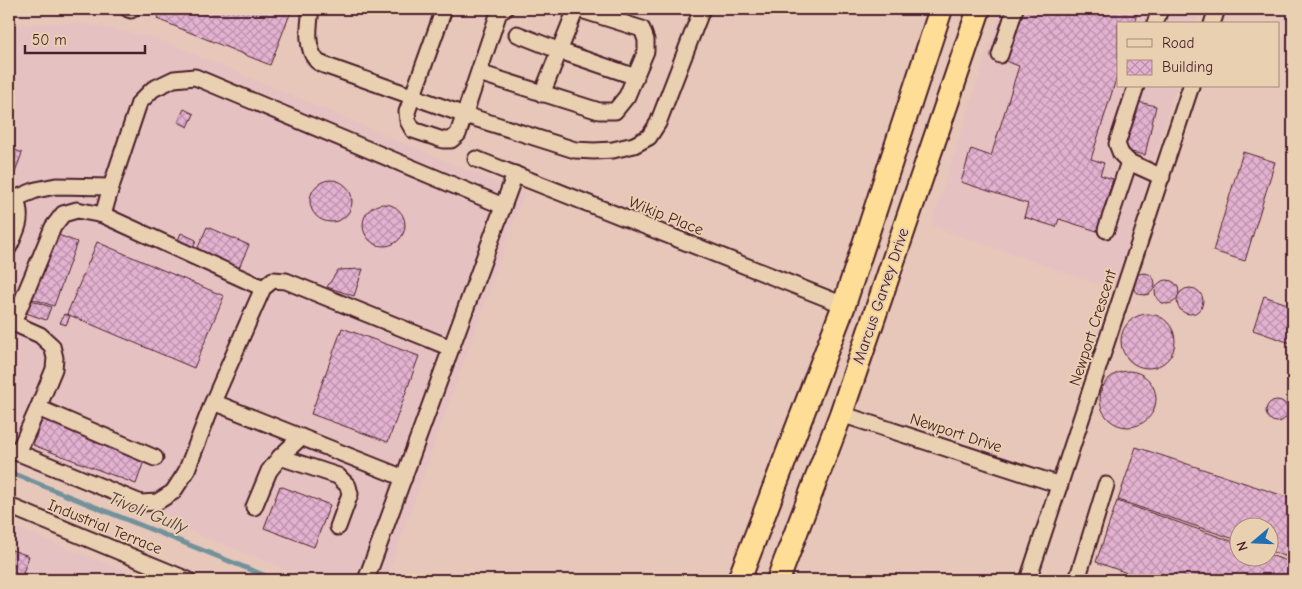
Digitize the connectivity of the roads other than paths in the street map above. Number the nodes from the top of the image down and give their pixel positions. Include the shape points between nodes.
1 (311, 9) edge
2 (444, 9) edge
3 (577, 9) edge
4 (702, 9) edge
5 (940, 9) edge
6 (979, 9) edge
7 (1015, 9) edge
8 (1160, 9) edge
9 (1217, 9) edge
10 (501, 10) edge
11 (1157, 22) edge
12 (1213, 22) edge
13 (517, 34) dead end
14 (560, 51) junction
15 (1000, 54) dead end
16 (479, 73) junction
17 (636, 77) junction
18 (1135, 88) edge
19 (1190, 88) edge
20 (542, 94) junction
21 (413, 96) junction
22 (465, 114) junction
23 (476, 159) dead end
24 (1129, 162) junction
25 (515, 174) junction
26 (1162, 177) junction
27 (111, 187) junction
28 (12, 200) edge
29 (503, 206) junction
30 (103, 215) junction
31 (1106, 230) dead end
32 (9, 247) edge
33 (263, 288) junction
34 (844, 305) junction
35 (451, 348) junction
36 (213, 402) junction
37 (38, 408) junction
38 (841, 414) junction
39 (301, 437) junction
40 (13, 451) edge
41 (280, 457) junction
42 (155, 458) dead end
43 (404, 478) junction
44 (1060, 485) junction
45 (1106, 485) dead end
46 (9, 506) edge
47 (254, 507) dead end
48 (338, 527) dead end
49 (188, 580) edge
50 (366, 580) edge
51 (739, 580) edge
52 (778, 580) edge
53 (1028, 580) edge
54 (1077, 580) edge

1 - 21 street via 308,27 311,50 317,60
2 - 21 street
3 - 14 street
3 - 17 street via 642,29 646,52
4 - 22 street via 658,123 649,137 634,145 594,152 576,150
5 - 34 highway, Marcus Garvey Drive
6 - 38 highway, Marcus Garvey Drive
7 - 15 street
8 - 11 street
9 - 12 street
10 - 16 street
13 - 14 street
14 - 17 street
14 - 20 street
16 - 20 street
16 - 22 street
17 - 20 street via 615,111 599,111
18 - 24 street via 1118,144 1121,154
19 - 26 street, Newport Crescent
21 - 22 street
21 - 22 street via 407,112 413,130 451,140 458,134
23 - 25 street, Wikip Place
24 - 26 street
24 - 31 street
25 - 29 street
25 - 34 street, Wikip Place
26 - 44 street, Newport Crescent
27 - 28 street via 56,186
27 - 29 street via 139,103 153,89 174,79 195,77
27 - 30 street
28 - 32 street via 20,209 20,217
29 - 35 street
30 - 33 street
30 - 37 street via 77,210 62,214 53,227 13,323 40,335 52,346 54,369
33 - 35 street via 273,280 286,281
33 - 36 street
34 - 51 highway, Marcus Garvey Drive
35 - 43 street
36 - 39 street
36 - 40 street via 186,472 173,492 157,502 141,503
37 - 40 street
37 - 42 street
38 - 44 street, Newport Drive
38 - 52 highway, Marcus Garvey Drive
39 - 41 street
39 - 43 street
41 - 47 street via 269,471
41 - 48 street via 338,476 348,486 350,494
43 - 50 street
44 - 53 street, Newport Crescent
45 - 54 street
46 - 49 street, Industrial Terrace

